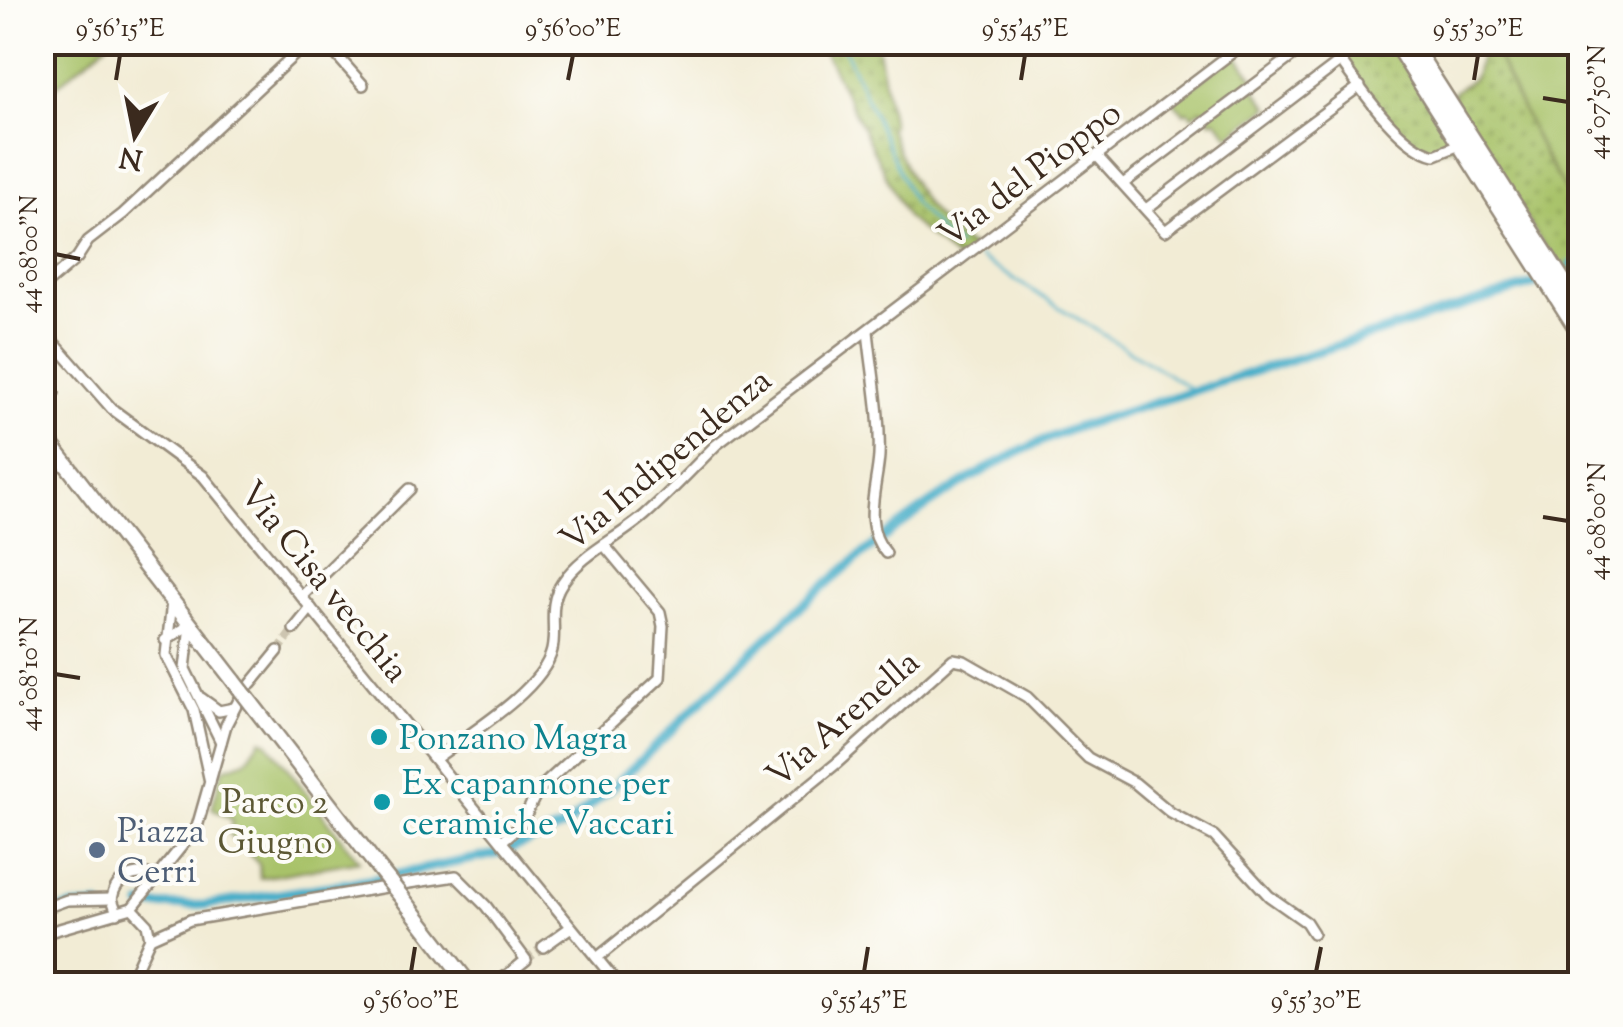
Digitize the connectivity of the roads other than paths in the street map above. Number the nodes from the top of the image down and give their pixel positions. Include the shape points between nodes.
1 (308, 42) edge
2 (325, 42) edge
3 (1246, 42) edge
4 (1311, 42) edge
5 (1328, 42) edge
6 (1394, 42) edge
7 (1410, 42) edge
8 (1342, 61) junction
9 (362, 85) dead end
10 (1360, 86) junction
11 (1457, 146) dead end
12 (1097, 156) junction
13 (1123, 184) junction
14 (1146, 209) junction
15 (42, 288) edge
16 (1580, 308) edge
17 (894, 312) joint
18 (42, 328) edge
19 (868, 332) junction
20 (1580, 333) edge
21 (43, 381) edge
22 (46, 398) edge
23 (42, 433) edge
24 (410, 489) dead end
25 (604, 545) junction
26 (882, 547) dead end
27 (302, 596) junction
28 (172, 600) junction
29 (312, 608) junction
30 (190, 625) junction
31 (294, 628) tunnel mouth
32 (165, 640) junction
33 (209, 648) junction
34 (278, 651) tunnel mouth
35 (187, 653) junction
36 (251, 684) dead end
37 (197, 694) junction
38 (241, 704) junction
39 (200, 739) junction
40 (221, 742) junction
41 (435, 759) junction
42 (210, 784) junction
43 (504, 844) junction
44 (155, 876) junction
45 (386, 887) dead end
46 (401, 889) junction
47 (112, 899) junction
48 (132, 908) junction
49 (42, 910) edge
50 (117, 914) junction
51 (572, 927) junction
52 (42, 934) edge
53 (1313, 934) dead end
54 (150, 938) junction
55 (543, 947) tunnel mouth
56 (597, 958) junction
57 (129, 984) edge
58 (469, 984) edge
59 (496, 984) edge
60 (618, 984) edge

1 - 15 street
2 - 9 street
3 - 12 street, Via del Pioppo
4 - 13 street
5 - 8 street
6 - 20 highway
7 - 16 highway
8 - 10 street
8 - 14 street
10 - 11 street via 1416,148 1435,155
10 - 14 street via 1165,231
12 - 13 street
12 - 17 street, Via del Pioppo
13 - 14 street
17 - 19 street, Via Indipendenza
18 - 27 street, Via Cisa vecchia via 112,409 203,476
19 - 25 street, Via Indipendenza via 716,445 642,518
19 - 26 street via 879,458 872,493
21 - 22 street via 54,393
23 - 28 main road
24 - 27 street
25 - 41 street, Via Indipendenza via 562,582 552,612 553,647 535,679
25 - 43 street via 660,612 660,678 538,790 522,825
27 - 29 street, Via Cisa vecchia
28 - 30 main road
28 - 32 street
29 - 31 street
29 - 41 street, Via Cisa vecchia
30 - 32 street
30 - 33 main road
30 - 35 street
32 - 39 street
33 - 35 street
33 - 38 main road, bridge via 234,681
34 - 36 street
35 - 37 street via 185,669
37 - 38 street via 219,711
37 - 40 street
38 - 40 street
38 - 46 main road, bridge
39 - 40 street
39 - 42 street
40 - 42 street
41 - 43 street, Via Cisa vecchia
42 - 44 street via 192,836
43 - 51 street, Via Cisa vecchia
44 - 47 street via 126,877
44 - 48 street
45 - 54 street via 190,920
46 - 58 main road
46 - 59 street via 456,876 526,960
47 - 49 street via 67,900
47 - 50 street
48 - 50 street
48 - 54 street
50 - 52 street
51 - 55 street
51 - 56 street, Via Cisa vecchia
53 - 56 street, Via Arenella via 1214,836 1088,758 1027,696 953,659 837,763
54 - 57 street
56 - 60 street, Via Cisa vecchia

